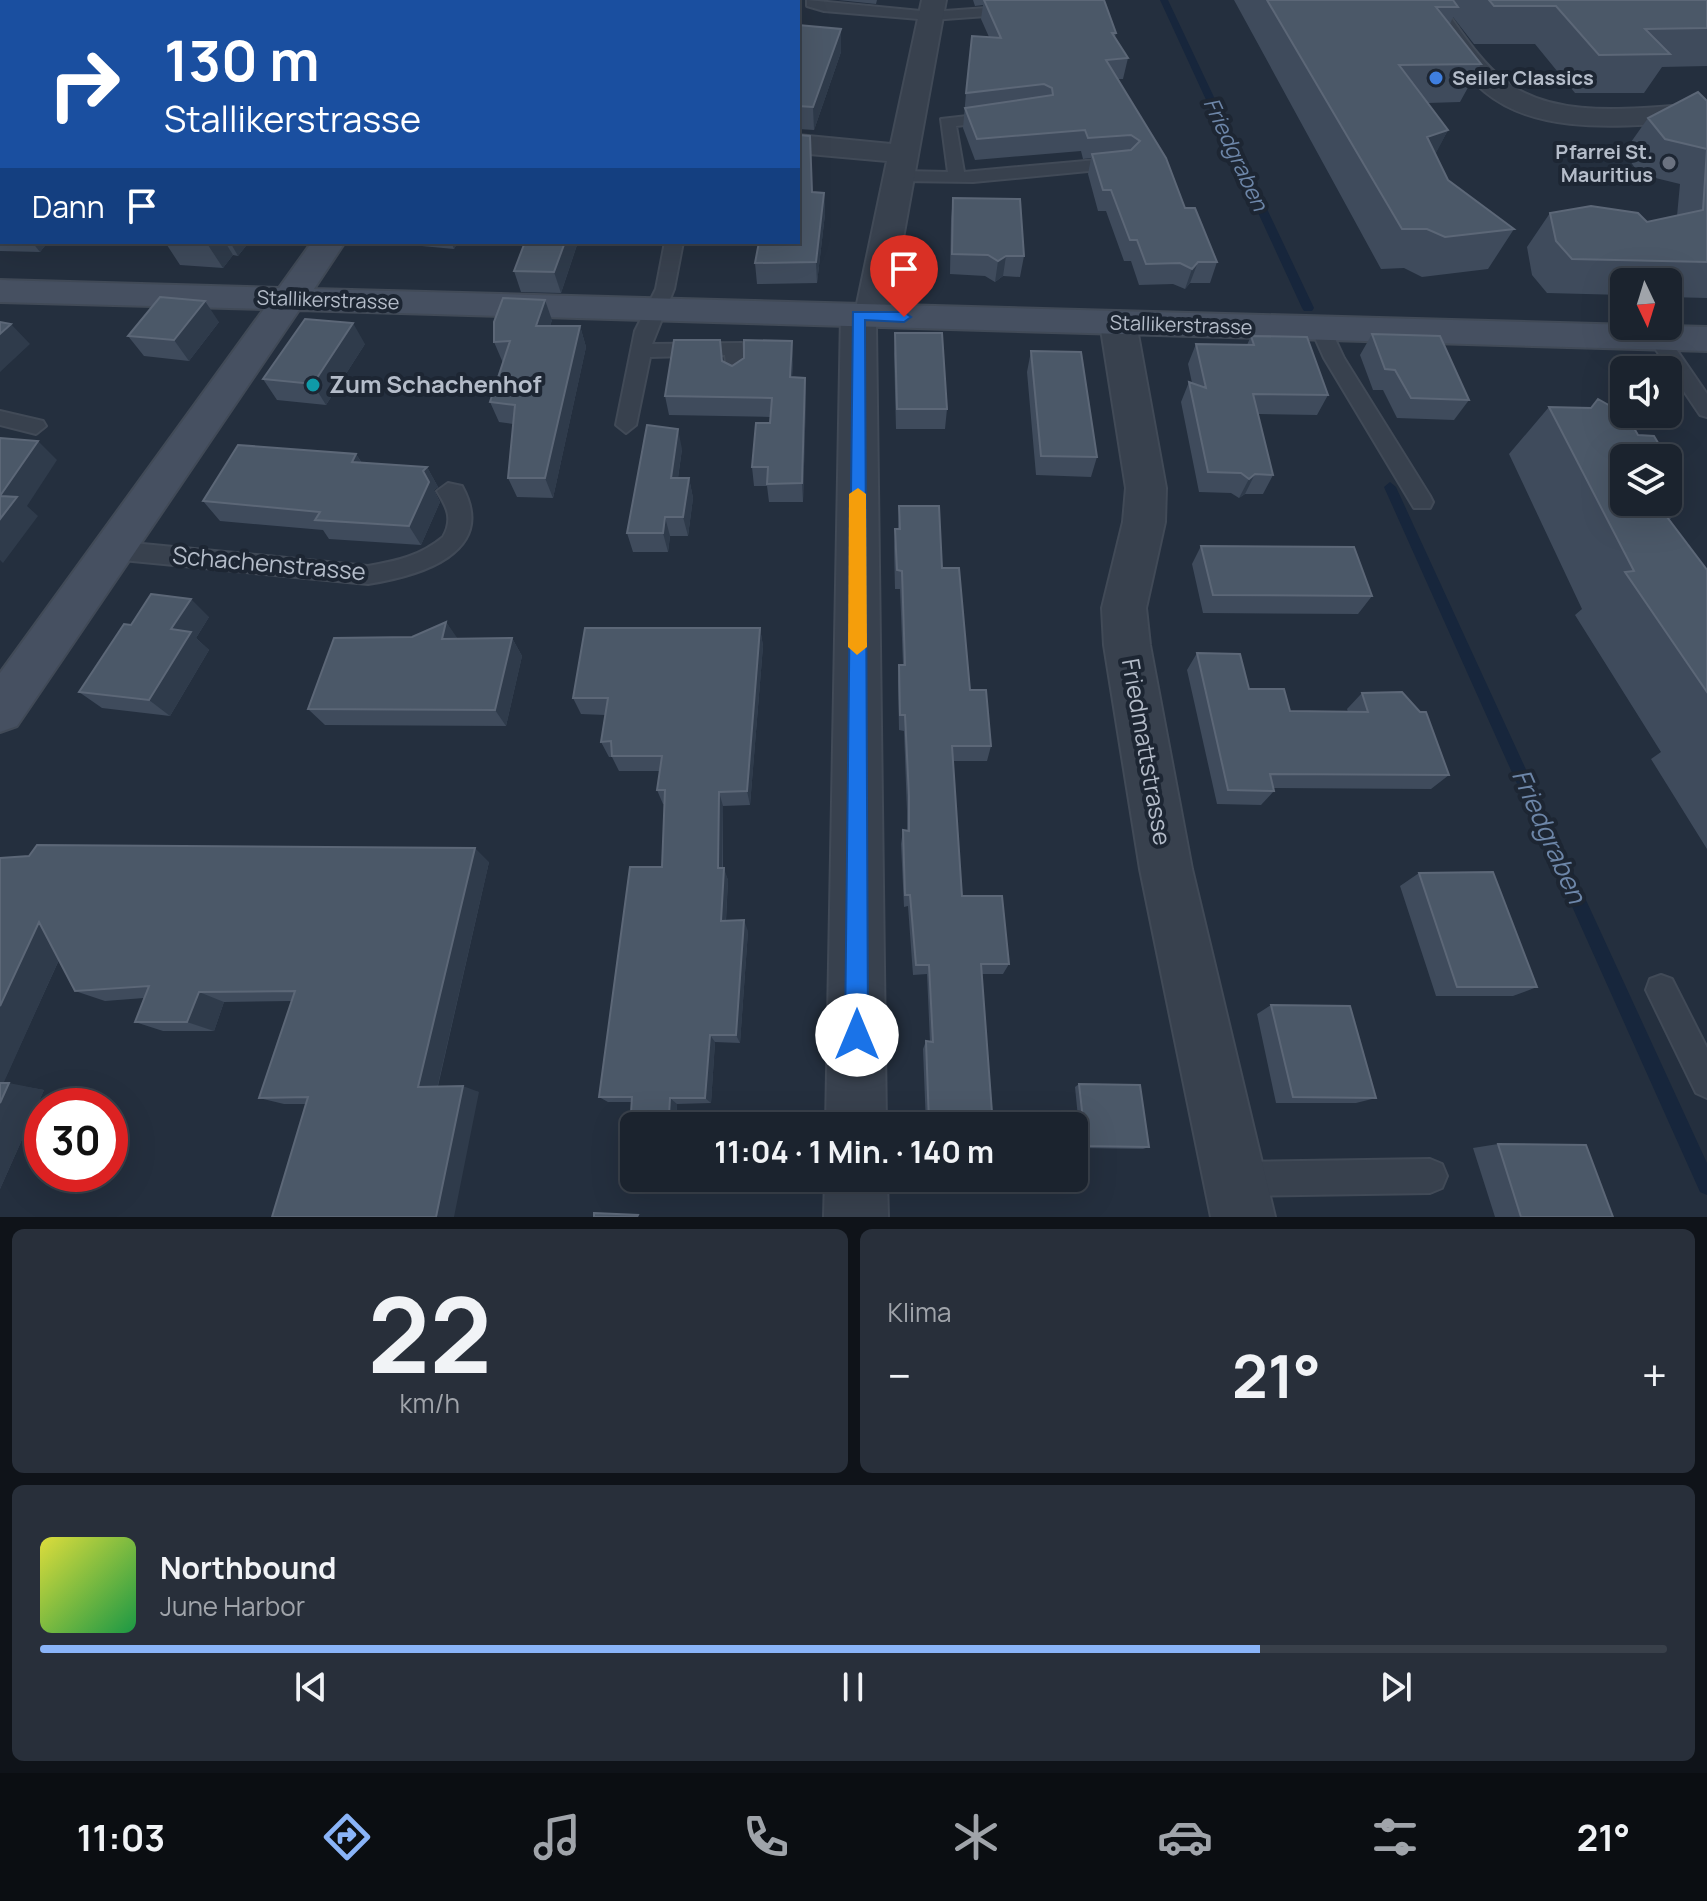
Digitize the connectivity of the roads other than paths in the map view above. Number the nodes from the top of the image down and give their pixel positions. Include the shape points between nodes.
1 (812, 3) dead end
2 (933, 8) edge
3 (1028, 9) edge
4 (1432, 15) edge
5 (1707, 113) edge
6 (1010, 116) edge
7 (800, 144) edge
8 (1124, 163) edge
9 (904, 165) junction
10 (957, 177) junction
11 (328, 244) edge
12 (674, 244) edge
13 (0, 291) edge
14 (288, 299) junction
15 (656, 309) junction
16 (865, 316) junction
17 (1118, 323) junction
18 (1321, 329) junction
19 (1610, 337) edge
20 (1682, 338) edge
21 (1707, 339) edge
22 (1659, 340) edge
23 (641, 351) junction
24 (735, 375) edge
25 (1707, 410) edge
26 (0, 418) edge
27 (626, 425) dead end
28 (36, 426) dead end
29 (448, 491) dead end
30 (1422, 502) dead end
31 (112, 550) junction
32 (0, 711) edge
33 (1661, 990) dead end
34 (1707, 1082) edge
35 (856, 1112) edge
36 (1430, 1176) dead end
37 (856, 1192) edge
38 (1238, 1198) edge
39 (856, 1217) edge

1 - 2 lane
2 - 3 lane
2 - 9 street
4 - 5 street via 1496,88 1535,108 1585,114
6 - 10 lane via 947,122
7 - 9 street
8 - 10 lane
9 - 10 lane
9 - 16 street
11 - 14 street
12 - 15 lane
13 - 14 street, Stallikerstrasse
14 - 15 street, Stallikerstrasse
14 - 31 street
15 - 16 street, Stallikerstrasse
15 - 23 lane
16 - 17 street, Stallikerstrasse
16 - 35 street
17 - 18 street, Stallikerstrasse
17 - 38 street, Friedmattstrasse via 1146,488 1144,522 1124,608 1127,645 1166,869
18 - 19 street, Stallikerstrasse
18 - 30 lane
20 - 21 street, Stallikerstrasse
22 - 25 lane
23 - 24 lane via 735,348
23 - 27 lane
26 - 28 lane
29 - 31 lane, Schachenstrasse via 454,492 462,509 458,533 438,557 400,571 368,575
31 - 32 street
33 - 34 lane
36 - 38 lane, Friedmattstrasse
37 - 39 street

